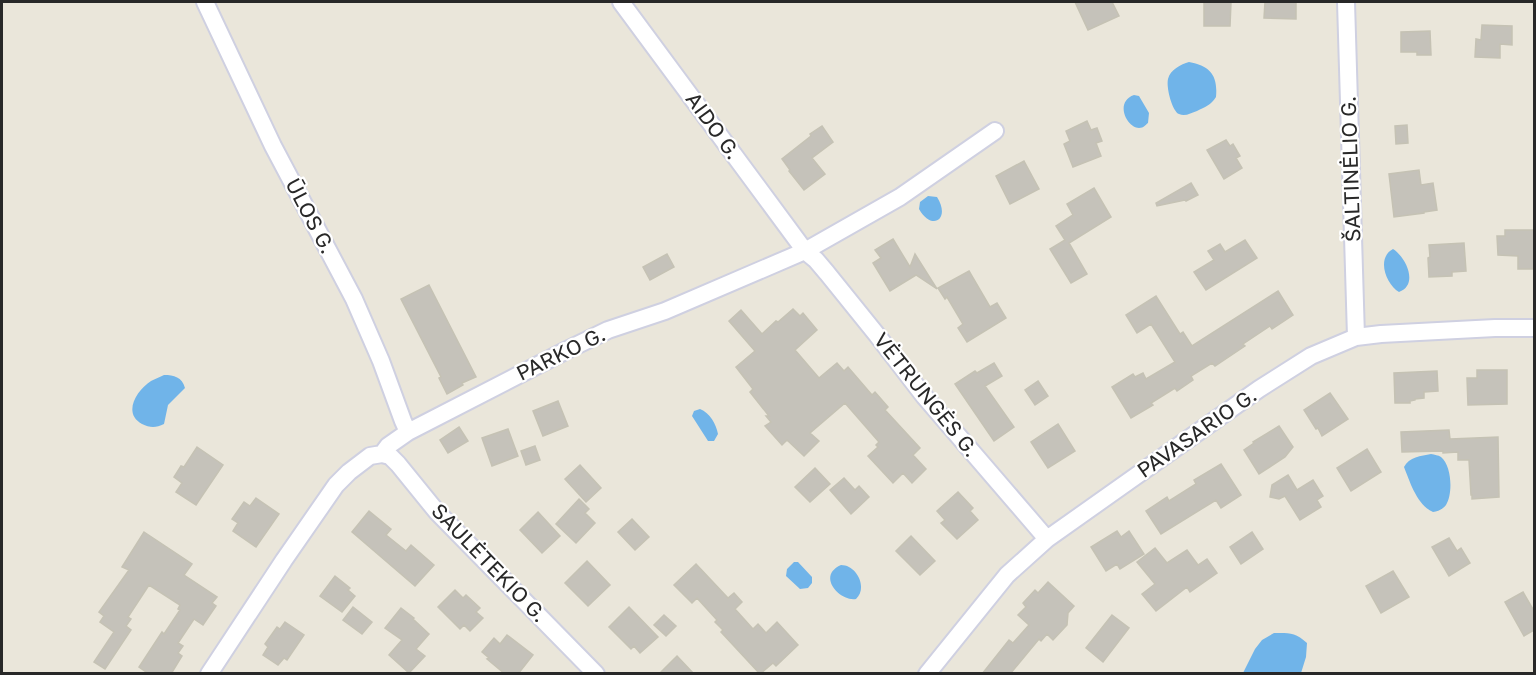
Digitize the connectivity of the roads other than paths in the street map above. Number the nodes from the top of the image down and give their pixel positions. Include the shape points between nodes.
1 (205, 2) edge
2 (621, 2) edge
3 (1346, 2) edge
4 (995, 130) dead end
5 (805, 251) junction
6 (1534, 328) edge
7 (1356, 337) junction
8 (408, 432) junction
9 (382, 454) junction
10 (1047, 539) junction
11 (209, 674) edge
12 (596, 674) edge
13 (927, 674) edge

1 - 8 street, ŪLOS G. via 273,146 354,299
2 - 5 street, AIDO G.
3 - 7 street, ŠALTINĖLIO G.
4 - 5 street, PARKO G. via 900,197
5 - 8 street, PARKO G. via 664,311 608,330
5 - 10 street, VĖTRUNGĖS G.
6 - 7 street, PAVASARIO G.
7 - 10 street, PAVASARIO G. via 1295,365
8 - 9 street, PARKO G.
9 - 11 street, PARKO G. via 370,456 336,485
9 - 12 street, SAULĖTEKIO G. via 398,464 437,512
10 - 13 street, PAVASARIO G. via 1007,575

